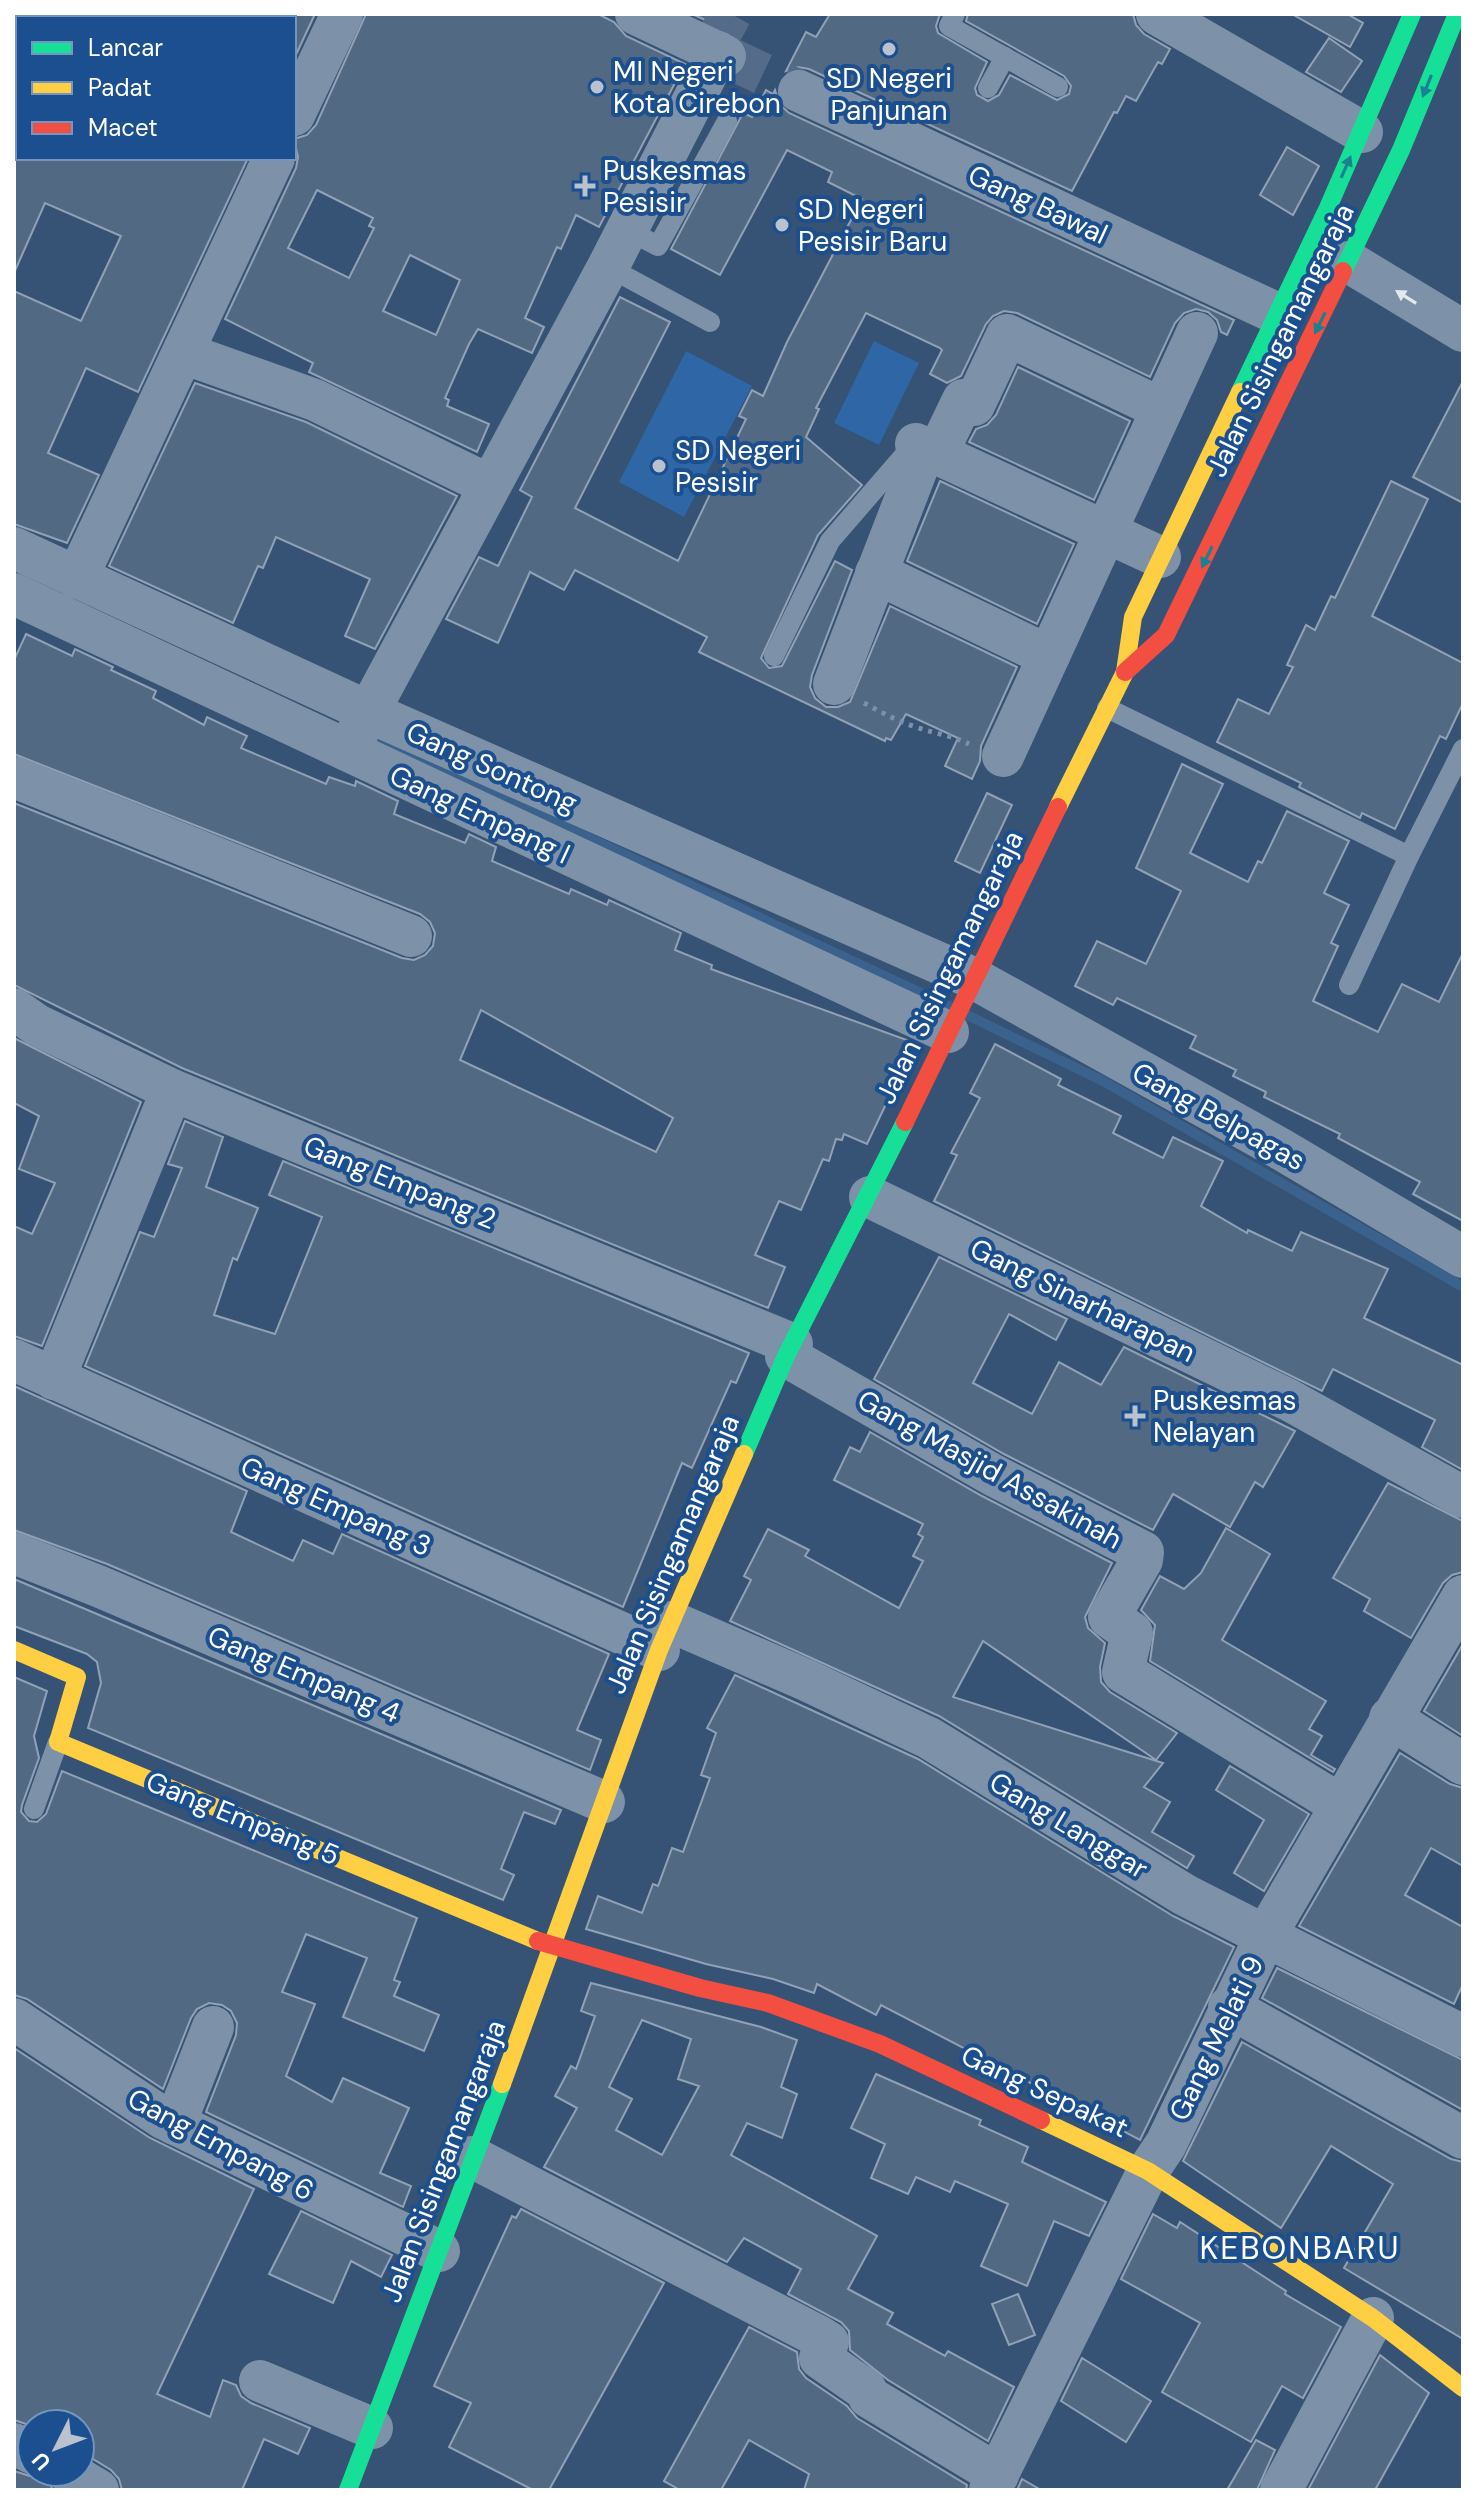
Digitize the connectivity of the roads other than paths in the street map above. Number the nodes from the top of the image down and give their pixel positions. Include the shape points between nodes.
1 (342, 14) edge
2 (636, 14) edge
3 (955, 14) edge
4 (1157, 14) edge
5 (1412, 14) edge
6 (1457, 14) edge
7 (1005, 57) junction
8 (1058, 87) dead end
9 (988, 88) dead end
10 (799, 91) tunnel mouth
11 (296, 111) edge
12 (727, 121) dead end
13 (1362, 132) junction
14 (273, 160) edge
15 (627, 230) junction
16 (1349, 262) junction
17 (608, 267) junction
18 (1278, 314) junction
19 (710, 322) dead end
20 (1463, 331) edge
21 (1197, 333) dead end
22 (183, 353) junction
23 (1162, 409) junction
24 (926, 449) junction
25 (489, 485) junction
26 (1106, 532) junction
27 (14, 548) edge
28 (1160, 557) junction
29 (876, 573) junction
30 (14, 594) edge
31 (83, 596) junction
32 (774, 656) dead end
33 (1049, 656) junction
34 (1125, 672) junction
35 (834, 684) road end
36 (1107, 708) junction
37 (357, 731) junction
38 (1463, 749) edge
39 (1003, 756) road end
40 (14, 777) edge
41 (1409, 856) junction
42 (411, 936) dead end
43 (970, 984) junction
44 (1349, 985) dead end
45 (14, 1009) edge
46 (950, 1027) junction
47 (172, 1090) junction
48 (870, 1197) junction
49 (1463, 1257) edge
50 (789, 1350) junction
51 (14, 1360) edge
52 (54, 1379) junction
53 (1463, 1497) edge
54 (16, 1558) edge
55 (1463, 1596) edge
56 (665, 1636) junction
57 (14, 1650) edge
58 (1390, 1718) junction
59 (58, 1742) junction
60 (1463, 1764) edge
61 (598, 1800) junction
62 (1339, 1804) junction
63 (34, 1809) dead end
64 (1266, 1935) junction
65 (554, 1946) junction
66 (1229, 2007) junction
67 (14, 2019) edge
68 (213, 2027) dead end
69 (1463, 2036) edge
70 (175, 2124) junction
71 (1463, 2138) edge
72 (472, 2157) junction
73 (1148, 2171) junction
74 (439, 2251) junction
75 (1373, 2318) junction
76 (260, 2381) dead end
77 (1463, 2388) edge
78 (372, 2428) junction
79 (994, 2482) edge
80 (348, 2490) edge
81 (1281, 2490) edge

1 - 11 street
2 - 15 street via 717,51
3 - 7 lane via 949,26
4 - 13 street
5 - 13 main road, Jalan Sisingamangaraja
6 -> 16 main road, Jalan Sisingamangaraja
7 - 8 lane
7 - 9 lane
10 - 18 street, Gang Bawal
12 - 15 lane via 658,246
18 -> 13 main road, Jalan Sisingamangaraja
14 - 22 street
15 - 17 street
20 -> 16 street
16 -> 34 main road, Jalan Sisingamangaraja via 1166,635
17 - 19 lane
17 - 25 street
18 - 28 main road, Jalan Sisingamangaraja
21 - 23 street
22 - 25 street via 315,400
22 - 31 street
23 - 24 street via 1007,335 974,405 963,400
23 - 26 street
24 - 26 street
24 - 29 street
24 - 32 lane via 911,445 830,541
25 - 37 street
26 - 28 street
26 - 33 street
27 - 31 street
28 - 34 main road, Jalan Sisingamangaraja via 1133,617
29 - 33 street
29 - 35 street
30 - 31 street, Gang Empang I
31 - 37 street, Gang Empang I
33 - 39 street
34 - 36 main road, Jalan Sisingamangaraja
36 - 41 lane
36 - 43 main road, Jalan Sisingamangaraja
37 - 43 street, Gang Sontong
37 - 46 street, Gang Empang I via 813,966
38 - 41 lane
40 - 42 street
41 - 44 lane
43 - 46 main road, Jalan Sisingamangaraja
43 - 49 street, Gang Belpagas via 1279,1148
45 - 47 street, Gang Empang 2
46 - 48 main road, Jalan Sisingamangaraja
47 - 50 street, Gang Empang 2
47 - 52 street
48 - 50 main road, Jalan Sisingamangaraja
48 - 53 street, Gang Sinarharapan via 1289,1400
50 - 56 main road, Jalan Sisingamangaraja
50 - 62 street, Gang Masjid Assakinah via 993,1475 1143,1552 1109,1617 1132,1633 1123,1672
51 - 52 street, Gang Empang 3
52 - 56 street, Gang Empang 3
54 - 61 street, Gang Empang 4 via 185,1622
55 - 58 street, Gang Melati 9
56 - 61 main road, Jalan Sisingamangaraja
56 - 64 street, Gang Langgar via 806,1680 929,1738 1185,1895
57 - 59 main road via 77,1677
58 - 60 street
58 - 62 street, Gang Melati 9
59 - 63 lane
59 - 65 main road, Gang Empang 5
61 - 65 main road, Jalan Sisingamangaraja
62 - 64 street, Gang Melati 9
64 - 66 street, Gang Melati 9
64 - 69 street, Gang Langgar
65 - 72 main road, Jalan Sisingamangaraja
65 - 73 main road, Gang Sepakat via 768,2003 866,2039
66 - 71 street
66 - 73 street, Gang Melati 9 via 1166,2144
67 - 70 street, Gang Empang 6
68 - 70 street
70 - 74 street, Gang Empang 6
72 - 74 main road, Jalan Sisingamangaraja
72 - 79 street via 820,2337 828,2342 820,2358
73 - 75 main road, Gang Sepakat
73 - 79 street, Gang Melati 9
74 - 78 main road, Jalan Sisingamangaraja
75 - 77 main road, Gang Sepakat
75 - 81 street
76 - 78 street
78 - 80 main road, Jalan Sisingamangaraja

